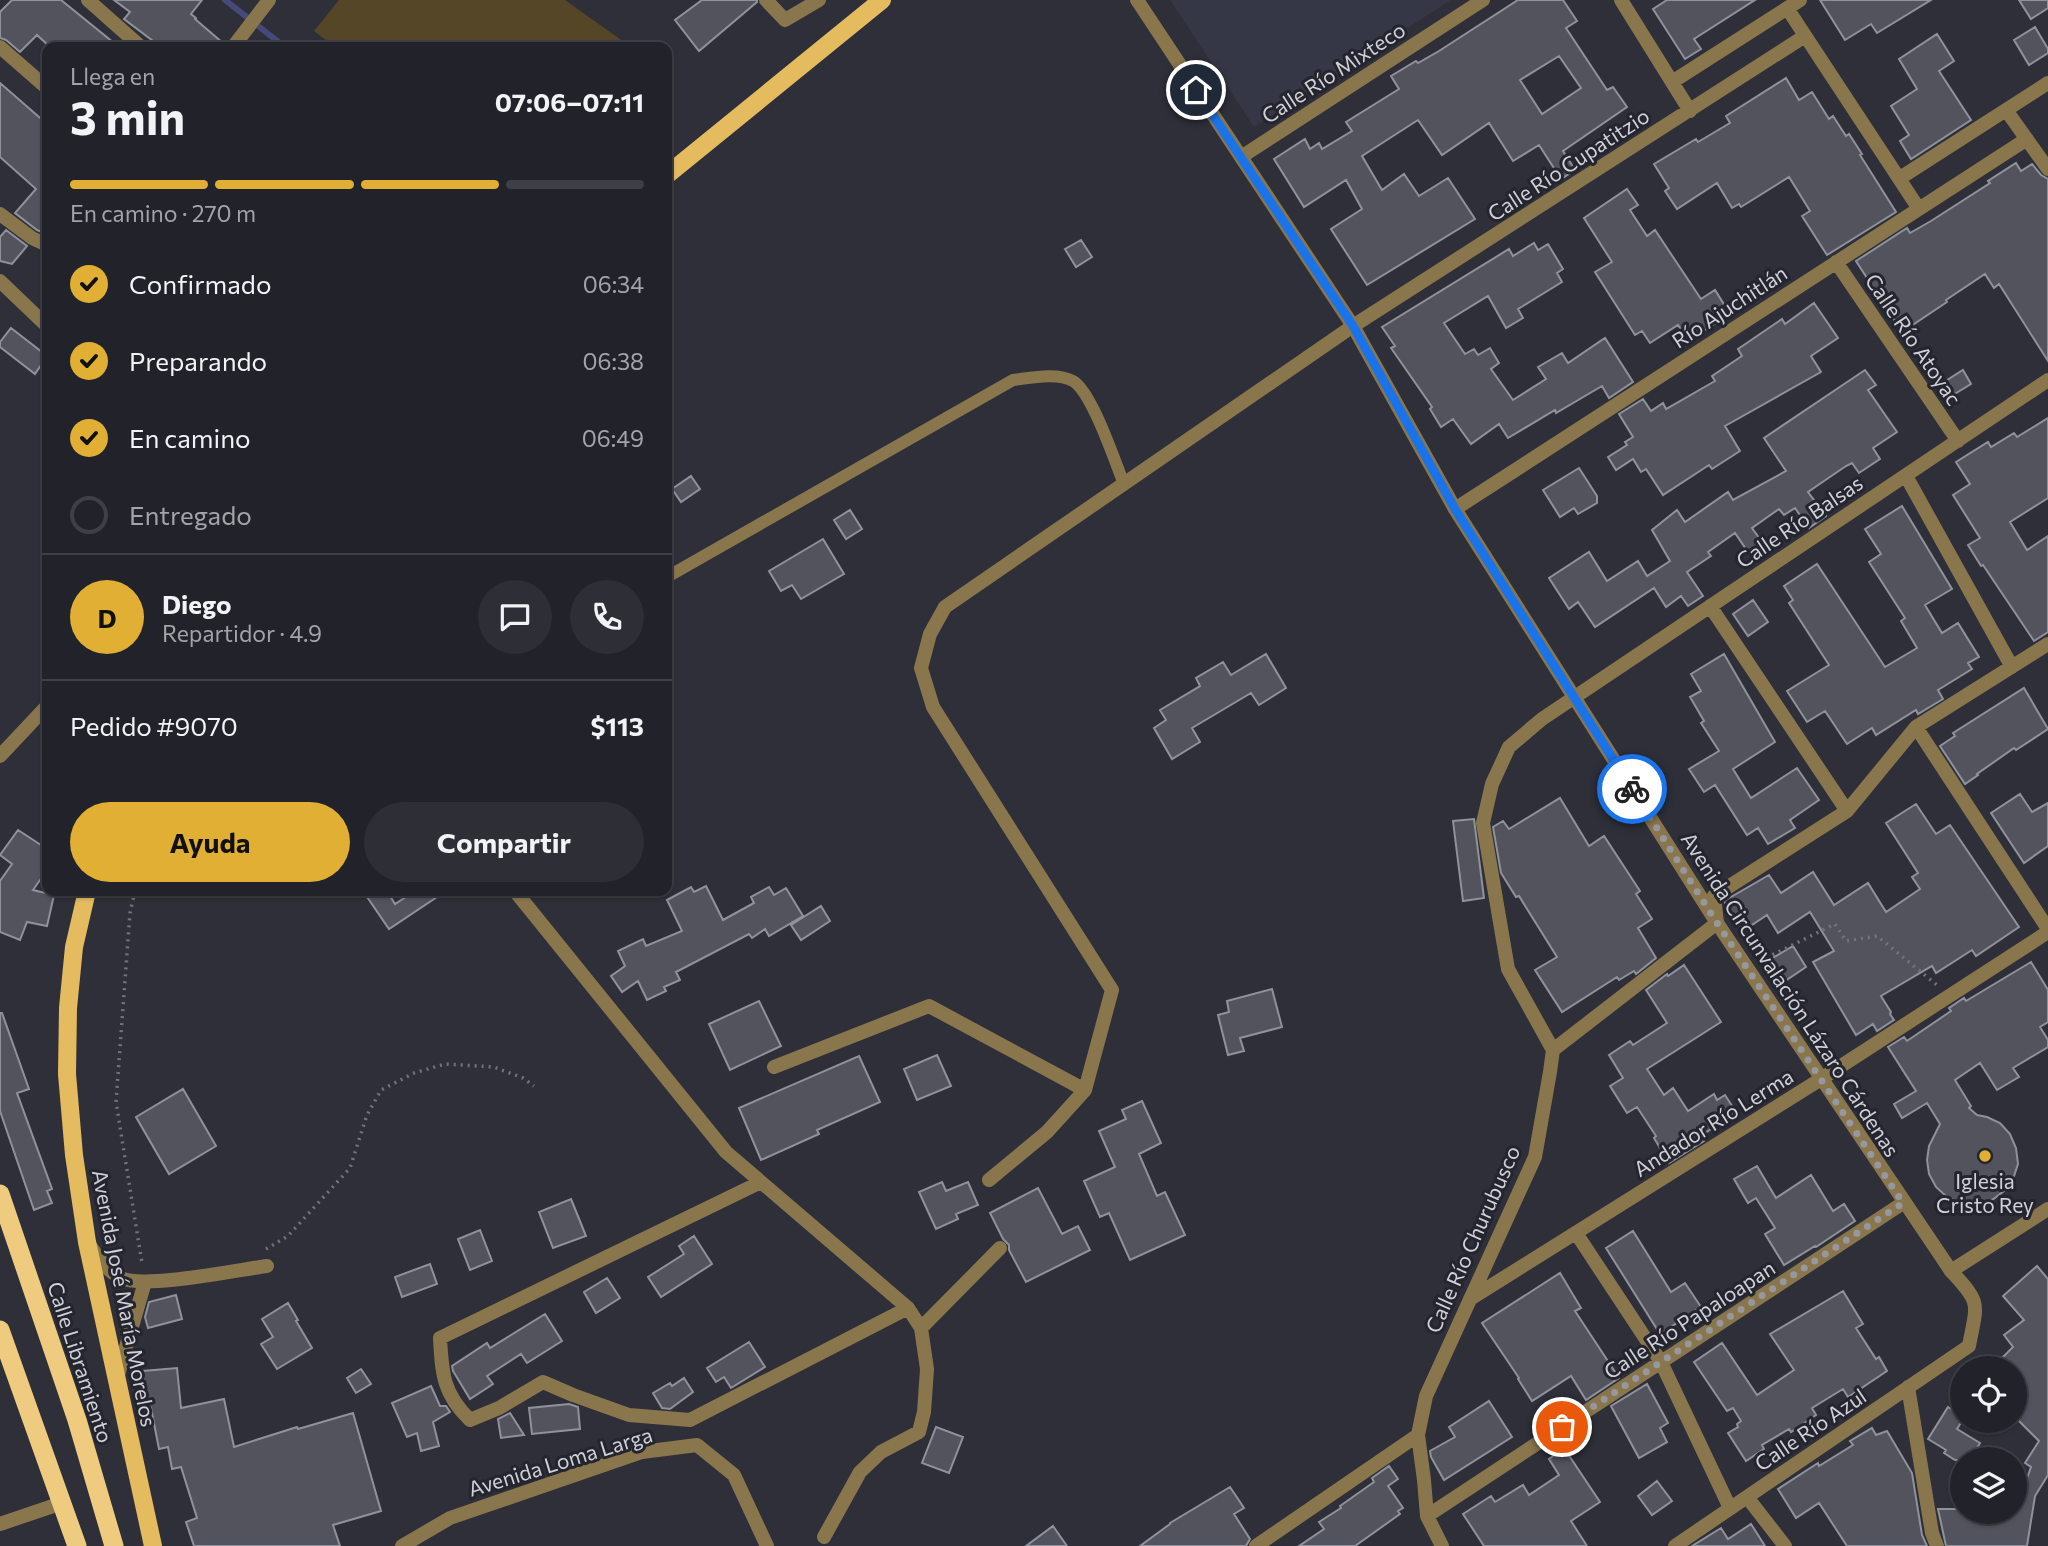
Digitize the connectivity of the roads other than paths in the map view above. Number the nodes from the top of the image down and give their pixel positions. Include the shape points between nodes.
1 (88, 0) edge
2 (766, 0) edge
3 (819, 0) edge
4 (881, 0) edge
5 (1137, 0) edge
6 (1483, 0) edge
7 (1621, 0) edge
8 (1794, 4) edge
9 (264, 5) edge
10 (1805, 36) junction
11 (135, 42) edge
12 (237, 42) edge
13 (0, 47) edge
14 (1672, 82) junction
15 (2048, 83) edge
16 (42, 84) edge
17 (2006, 110) junction
18 (1690, 111) junction
19 (2027, 139) junction
20 (1241, 157) junction
21 (2048, 169) edge
22 (672, 171) edge
23 (1900, 178) junction
24 (1919, 209) junction
25 (0, 214) edge
26 (42, 243) edge
27 (1836, 262) junction
28 (0, 281) edge
29 (42, 321) edge
30 (1353, 326) junction
31 (2048, 380) edge
32 (1958, 441) junction
33 (1906, 476) junction
34 (1124, 484) junction
35 (1455, 509) junction
36 (672, 574) edge
37 (1710, 606) junction
38 (2048, 644) edge
39 (2012, 667) junction
40 (1574, 697) junction
41 (42, 711) edge
42 (1916, 727) junction
43 (0, 756) edge
44 (1847, 811) junction
45 (86, 896) edge
46 (519, 896) edge
47 (2042, 906) edge
48 (1717, 923) junction
49 (2048, 931) edge
50 (1553, 1050) junction
51 (774, 1067) dead end
52 (1821, 1079) junction
53 (1085, 1090) junction
54 (989, 1180) dead end
55 (761, 1182) junction
56 (0, 1194) edge
57 (1903, 1203) junction
58 (2048, 1209) edge
59 (5, 1226) edge
60 (1576, 1233) junction
61 (87, 1242) junction
62 (1000, 1248) dead end
63 (267, 1266) dead end
64 (1951, 1271) junction
65 (145, 1282) junction
66 (1470, 1299) junction
67 (908, 1308) junction
68 (921, 1328) junction
69 (0, 1330) edge
70 (1969, 1346) joint
71 (1661, 1362) junction
72 (117, 1378) junction
73 (1908, 1387) junction
74 (1418, 1435) junction
75 (1747, 1496) junction
76 (62, 1503) junction
77 (1730, 1508) junction
78 (1427, 1516) junction
79 (0, 1524) edge
80 (824, 1537) dead end
81 (77, 1546) edge
82 (114, 1546) edge
83 (153, 1546) edge
84 (402, 1546) edge
85 (766, 1546) edge
86 (1256, 1546) edge
87 (1442, 1546) edge
88 (1675, 1546) edge
89 (1785, 1546) edge
90 (1937, 1546) edge

1 - 11 street
2 - 3 street via 785,20
4 - 22 main road
5 - 20 street, Avenida Circunvalación Lázaro Cárdenas
6 - 20 street, Calle Río Mixteco
7 - 14 street
8 - 10 street
8 - 14 street
9 - 12 street
10 - 18 street, Calle Río Cupatitzio
10 - 23 street
13 - 16 street
14 - 18 street
15 - 17 street
17 - 19 street
17 - 23 street
18 - 30 street, Calle Río Cupatitzio
19 - 21 street
19 - 24 street, Río Ajuchitlán
20 - 30 street, Avenida Circunvalación Lázaro Cárdenas
23 - 24 street
24 - 27 street, Río Ajuchitlán
25 - 26 street
27 - 32 street, Calle Río Atoyac
27 - 35 street, Río Ajuchitlán
28 - 29 street
30 - 34 street, Calle Río Cupatitzio
30 - 35 street, Avenida Circunvalación Lázaro Cárdenas
31 - 32 street, Calle Río Balsas
32 - 33 street, Calle Río Balsas
33 - 37 street, Calle Río Balsas
33 - 39 street
34 - 36 lane via 1089,400 1073,381 1048,375 1013,380
34 - 53 street, Calle Río Cupatitzio via 945,607 930,634 921,668 933,707 1112,990
35 - 40 street, Avenida Circunvalación Lázaro Cárdenas
37 - 40 street, Calle Río Balsas
37 - 44 street
38 - 39 street
39 - 42 street
40 - 48 street, Avenida Circunvalación Lázaro Cárdenas
40 - 50 street via 1510,747 1492,784 1483,823 1508,969
41 - 43 street
42 - 44 street
42 - 47 street
44 - 48 street via 1714,896
45 - 61 main road, Avenida José María Morelos via 74,947 67,1074
46 - 55 street via 726,1152
47 - 49 street
48 - 50 street
48 - 52 street, Avenida Circunvalación Lázaro Cárdenas
49 - 52 street, Andador Río Lerma
50 - 66 street, Calle Río Churubusco via 1535,1157
51 - 53 street via 929,1006
52 - 57 street, Avenida Circunvalación Lázaro Cárdenas
52 - 60 street, Andador Río Lerma
53 - 54 street via 1047,1132
55 - 67 street
55 - 67 street via 440,1338 443,1377 456,1407 470,1420 543,1382 629,1415 690,1420
56 - 59 highway, Calle Libramiento
57 - 64 street, Avenida Circunvalación Lázaro Cárdenas
57 - 71 street, Calle Río Papaloapan
58 - 64 street
59 - 82 highway, Calle Libramiento via 77,1420
60 - 66 street, Andador Río Lerma
60 - 71 street
61 - 65 street via 110,1271 122,1279
61 - 72 main road, Avenida José María Morelos
62 - 68 street
63 - 65 street
64 - 70 street, Avenida Circunvalación Lázaro Cárdenas via 1973,1294 1976,1309
65 - 72 street
66 - 74 street, Calle Río Churubusco via 1426,1396
67 - 68 street
68 - 80 street via 927,1369 919,1432 881,1452 860,1472
69 - 76 highway
70 - 73 street, Calle Río Azul
71 - 77 street
71 - 78 street, Calle Río Papaloapan
72 - 83 main road, Avenida José María Morelos
73 - 75 street, Calle Río Azul
73 - 90 street
74 - 78 street, Calle Río Churubusco
74 - 86 street
75 - 77 street, Calle Río Azul
75 - 89 street
76 - 79 street
76 - 81 highway
77 - 88 street, Calle Río Azul
78 - 87 street, Calle Río Churubusco
84 - 85 street, Avenida Loma Larga via 450,1518 642,1452 697,1445 734,1475

